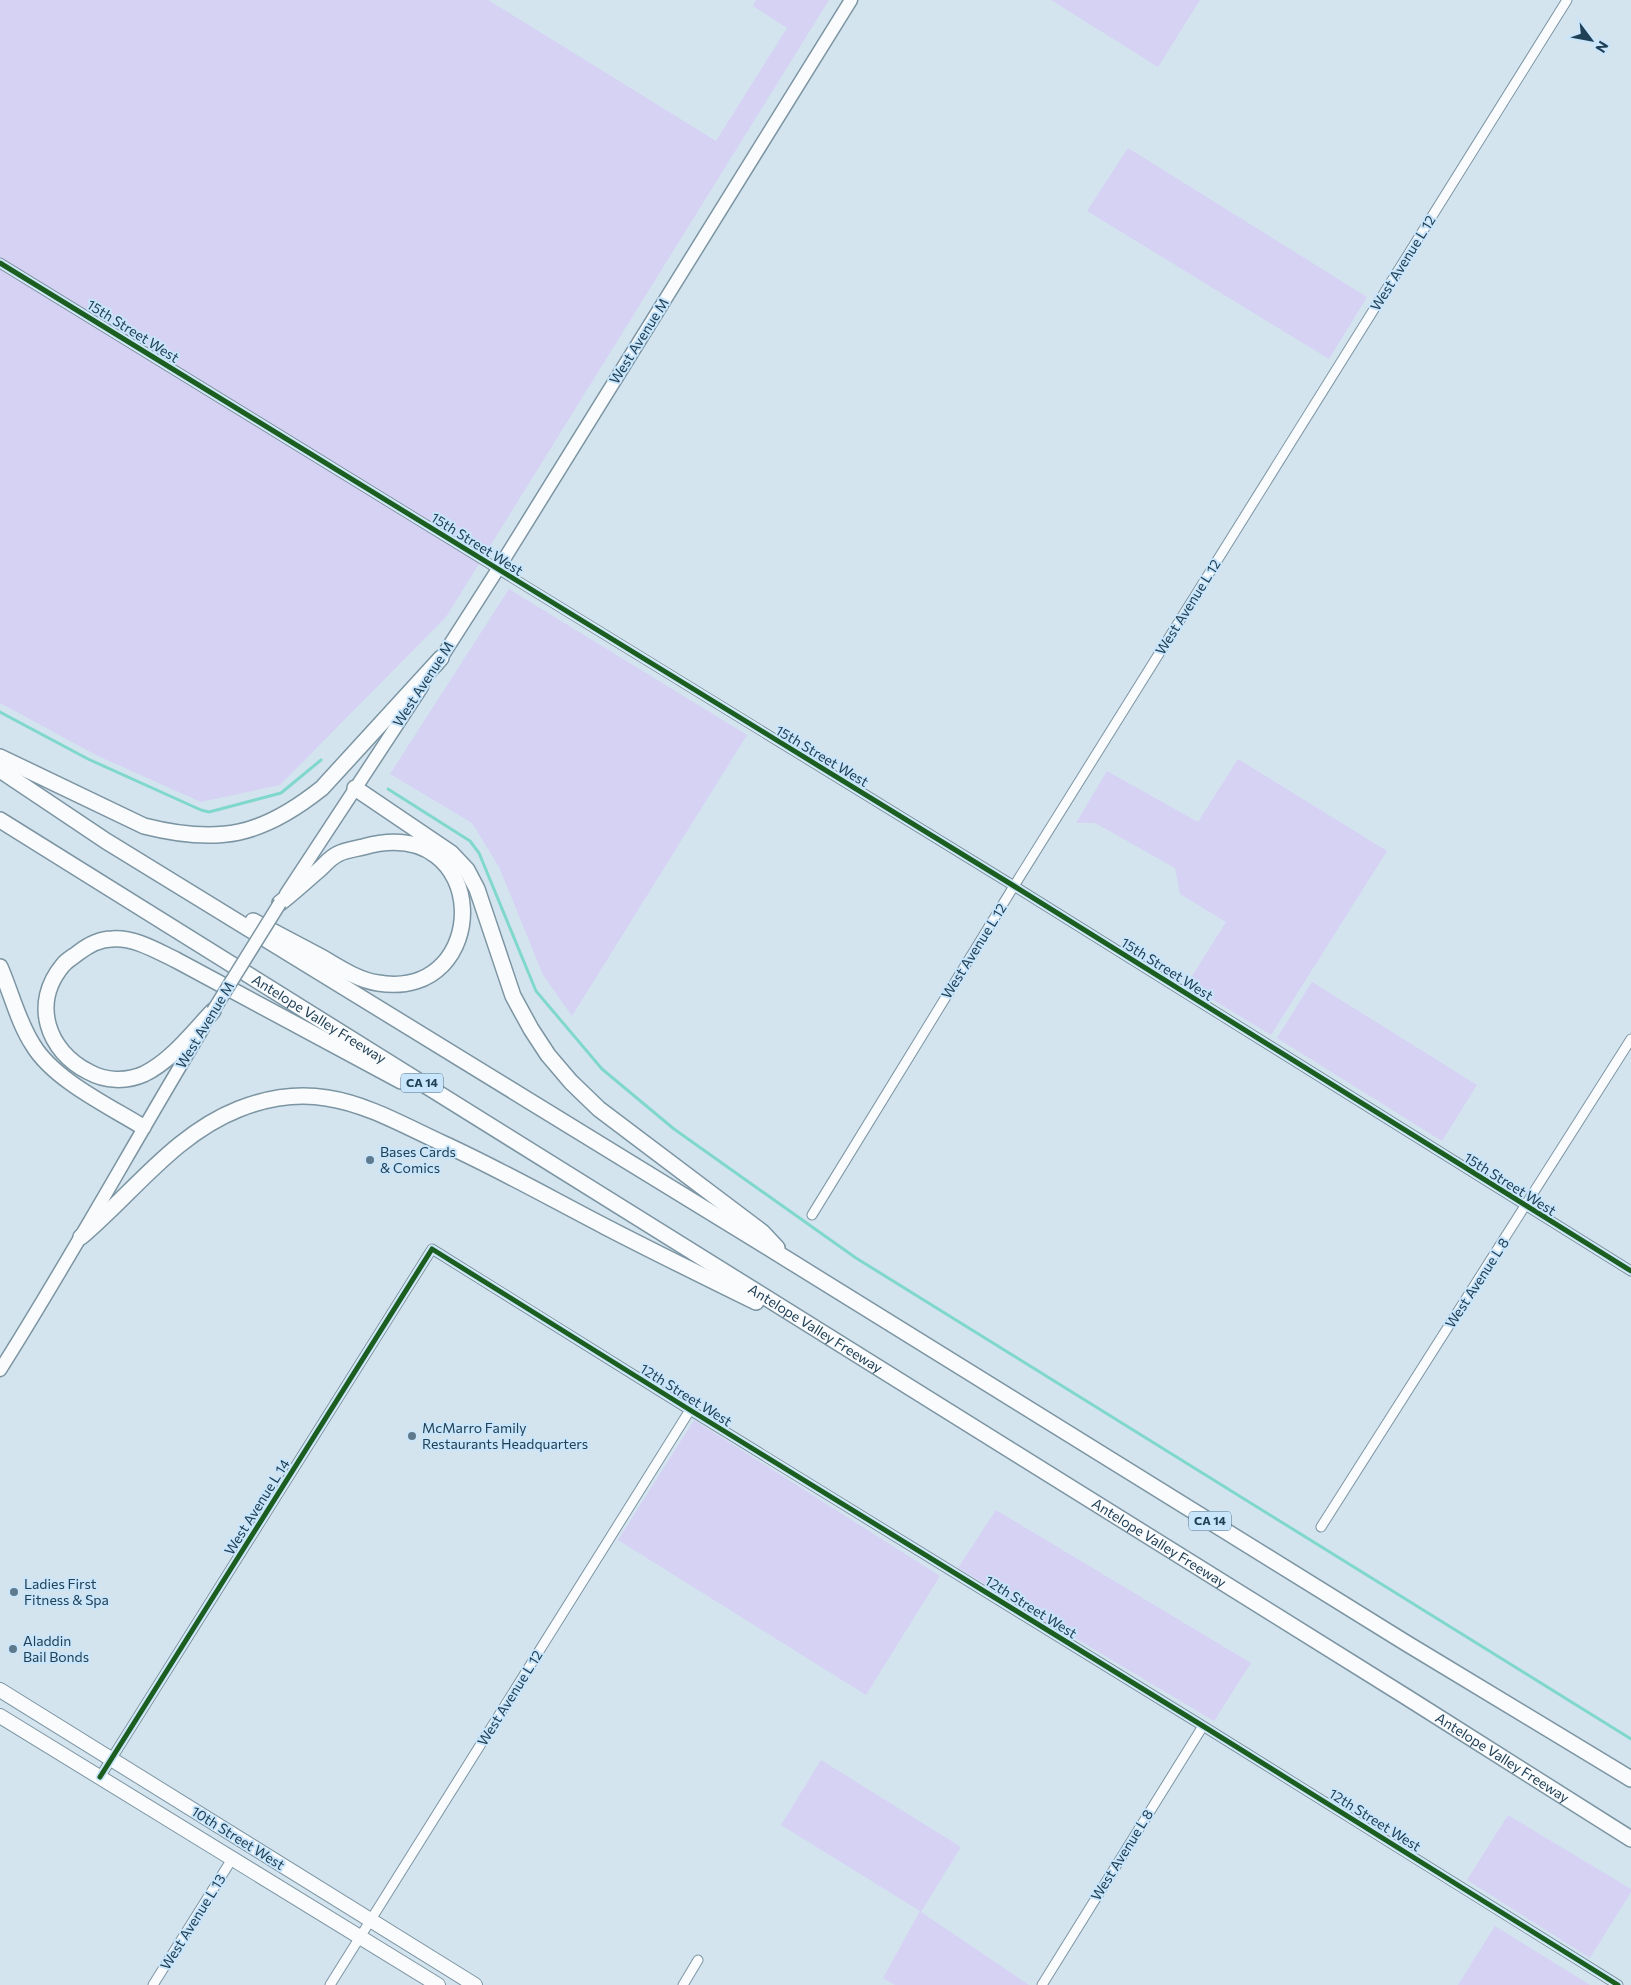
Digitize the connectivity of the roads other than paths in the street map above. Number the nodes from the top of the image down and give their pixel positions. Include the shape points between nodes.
1 (852, 0) edge
2 (1567, 0) edge
3 (0, 263) edge
4 (498, 569) junction
5 (441, 658) junction
6 (0, 756) edge
7 (0, 770) edge
8 (355, 788) junction
9 (0, 820) edge
10 (106, 842) junction
11 (1014, 886) junction
12 (280, 903) junction
13 (0, 967) edge
14 (213, 1011) junction
15 (1631, 1039) edge
16 (143, 1128) junction
17 (510, 1138) junction
18 (1526, 1206) junction
19 (812, 1215) dead end
20 (81, 1237) junction
21 (432, 1249) joint
22 (790, 1261) junction
23 (1631, 1271) edge
24 (843, 1346) junction
25 (0, 1370) edge
26 (690, 1410) junction
27 (1321, 1527) dead end
28 (0, 1690) edge
29 (0, 1716) edge
30 (1203, 1726) junction
31 (112, 1759) junction
32 (100, 1777) junction
33 (1631, 1779) edge
34 (1631, 1839) edge
35 (232, 1859) junction
36 (370, 1921) junction
37 (360, 1937) junction
38 (698, 1960) dead end
39 (153, 1985) edge
40 (330, 1985) edge
41 (438, 1985) edge
42 (475, 1985) edge
43 (683, 1985) edge
44 (1042, 1985) edge
45 (1618, 1985) edge

1 - 4 main road, West Avenue M
2 - 11 street, West Avenue L 12
3 - 4 street, 15th Street West
4 - 5 main road, West Avenue M
4 - 11 street, 15th Street West
5 - 6 highway via 322,788 281,817 245,830 210,836 144,826
5 - 8 main road, West Avenue M
7 - 10 highway, CA 14
8 - 12 main road, West Avenue M
8 - 22 highway via 451,853 467,870 477,889 512,996 544,1049 571,1082 599,1109 762,1232
9 - 17 highway, Antelope Valley Freeway / CA 14
10 - 12 highway via 354,975 378,983 402,984 427,976 448,957 463,928 464,913 458,885 451,871 439,858 411,844 375,844 337,854
10 - 22 highway, CA 14
11 - 18 street, 15th Street West
11 - 19 street, West Avenue L 12
12 - 14 main road, West Avenue M, bridge
13 - 16 highway via 26,1033 42,1058 66,1079
14 - 16 main road, West Avenue M
14 - 17 highway via 161,1065 141,1076 119,1080 98,1077 75,1066 54,1042 47,1013 54,979 64,964 88,946 112,939 143,944
15 - 18 street, West Avenue L 8
16 - 20 main road, West Avenue M
17 - 24 highway, Antelope Valley Freeway / CA 14
18 - 23 street, 15th Street West
18 - 27 street, West Avenue L 8
20 - 24 highway via 171,1151 218,1118 275,1098 326,1098 374,1112 494,1167
20 - 25 main road, West Avenue M
21 - 26 street, 12th Street West
21 - 31 street, West Avenue L 14
22 - 33 highway, CA 14
24 - 34 highway, Antelope Valley Freeway / CA 14
26 - 30 street, 12th Street West
26 - 36 street, West Avenue L 12
28 - 31 main road, 10th Street West
29 - 32 main road, 10th Street West
30 - 44 street, West Avenue L 8
30 - 45 street, 12th Street West
31 - 32 street, West Avenue L 14
31 - 36 main road, 10th Street West
32 - 35 main road, 10th Street West
35 - 37 main road, 10th Street West
35 - 39 street, West Avenue L 13
36 - 37 street, West Avenue L 12
36 - 42 main road, 10th Street West
37 - 40 street, West Avenue L 12
37 - 41 main road, 10th Street West
38 - 43 street

